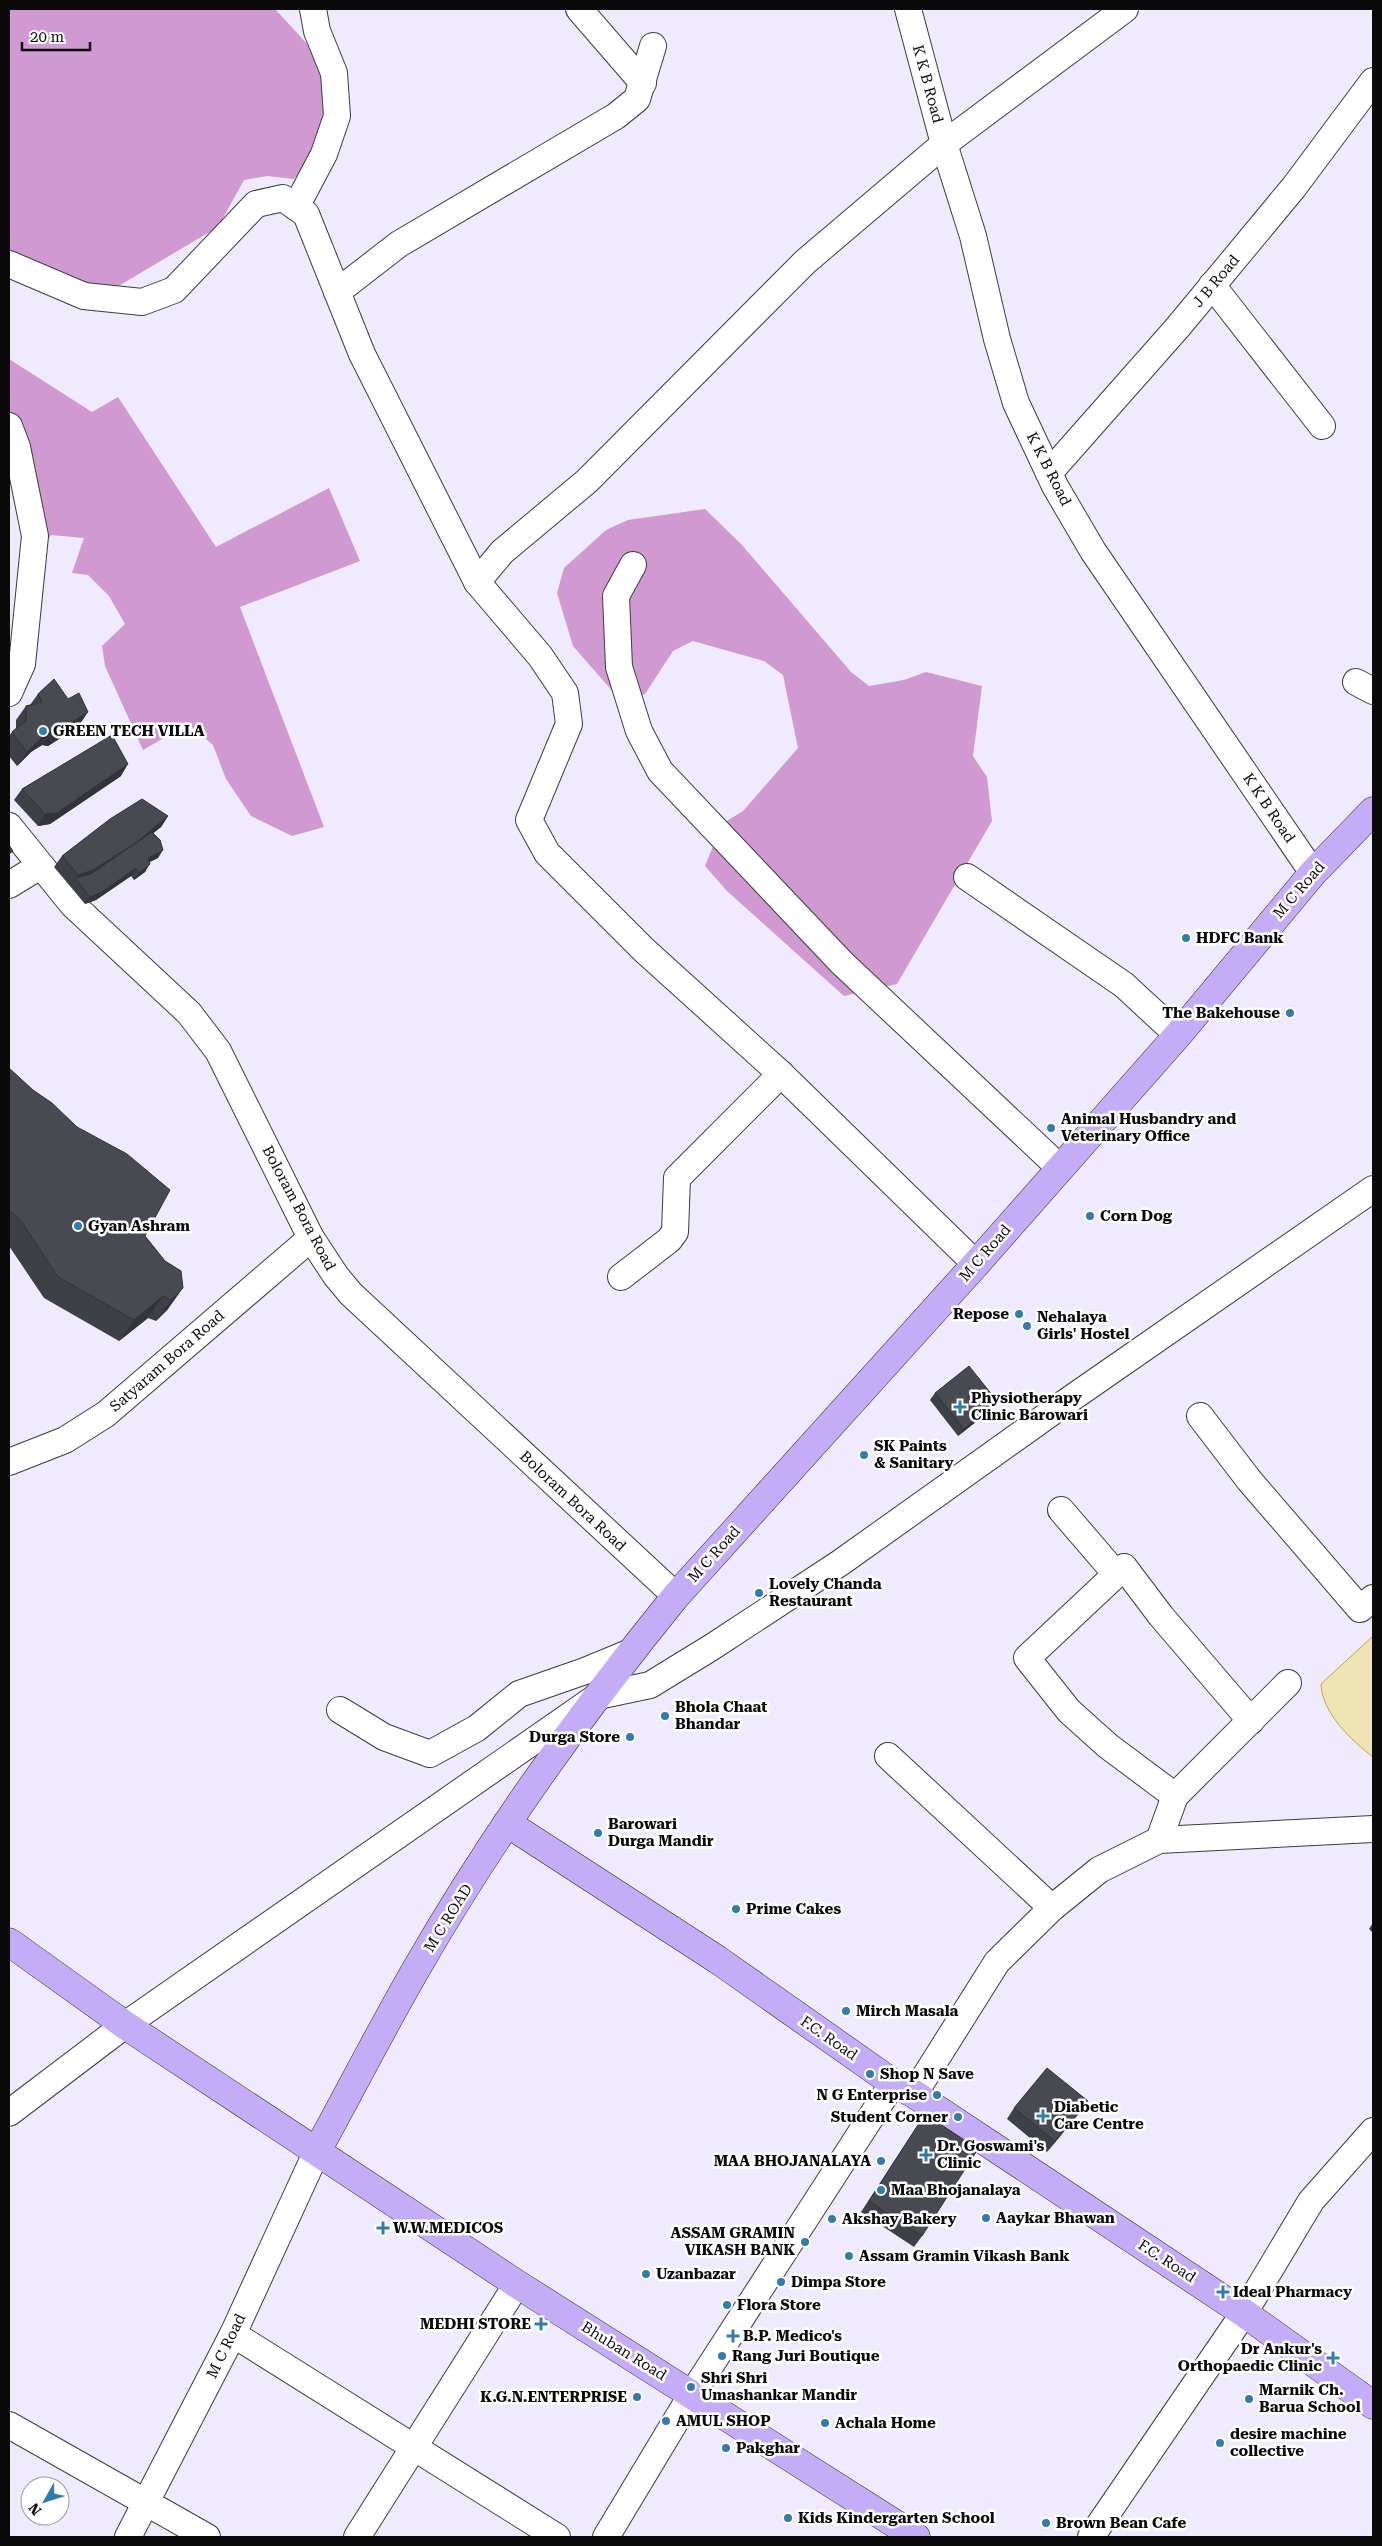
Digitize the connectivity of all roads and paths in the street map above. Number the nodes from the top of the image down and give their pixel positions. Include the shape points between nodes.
1 (313, 9) edge
2 (579, 9) edge
3 (908, 9) edge
4 (1124, 9) edge
5 (653, 46) dead end
6 (643, 83) junction
7 (1372, 84) edge
8 (944, 144) junction
9 (296, 207) junction
10 (9, 264) edge
11 (1212, 285) junction
12 (337, 292) junction
13 (1322, 426) dead end
14 (9, 428) edge
15 (1049, 473) junction
16 (633, 565) dead end
17 (477, 582) junction
18 (9, 693) edge
19 (1373, 811) edge
20 (9, 826) edge
21 (40, 866) junction
22 (1313, 873) junction
23 (967, 877) dead end
24 (9, 885) edge
25 (1178, 1035) junction
26 (781, 1074) junction
27 (1060, 1168) junction
28 (1373, 1189) edge
29 (311, 1238) junction
30 (976, 1264) junction
31 (621, 1277) dead end
32 (1200, 1416) dead end
33 (9, 1462) edge
34 (1061, 1510) dead end
35 (1116, 1574) junction
36 (676, 1596) junction
37 (1373, 1598) edge
38 (631, 1652) junction
39 (1288, 1684) dead end
40 (598, 1696) junction
41 (340, 1710) dead end
42 (1251, 1721) junction
43 (888, 1756) dead end
44 (1175, 1796) junction
45 (507, 1823) junction
46 (1373, 1829) edge
47 (1159, 1840) junction
48 (1052, 1908) junction
49 (9, 1942) edge
50 (125, 2025) junction
51 (903, 2088) junction
52 (9, 2113) edge
53 (1373, 2131) edge
54 (317, 2151) junction
55 (517, 2284) junction
56 (1244, 2313) junction
57 (232, 2334) junction
58 (692, 2394) junction
59 (1373, 2405) edge
60 (9, 2425) edge
61 (414, 2449) junction
62 (147, 2504) junction
63 (128, 2537) edge
64 (207, 2537) edge
65 (356, 2537) edge
66 (556, 2537) edge
67 (606, 2537) edge
68 (916, 2537) edge
69 (1092, 2537) edge

1 - 9 street via 317,31 334,73 338,116 324,154
2 - 6 street
3 - 8 street, K K B Road
4 - 8 street
5 - 6 street
6 - 12 street via 637,99 616,116 399,244
7 - 11 street, J B Road via 1294,187
8 - 15 street, K K B Road via 1016,403
8 - 17 street via 805,262 587,481 502,552
9 - 10 street via 283,198 256,204 174,290 142,302 84,296
9 - 12 street via 306,214
11 - 13 street
11 - 15 street, J B Road
12 - 17 street via 362,354
14 - 18 street via 17,447 35,536 22,664
15 - 22 street, K K B Road via 1094,551
16 - 27 street via 616,596 620,668 638,730 660,771 842,963
17 - 26 street via 540,656 565,694 570,724 529,820 547,854 644,950
19 - 22 street, M C Road
20 - 21 street, Boloram Bora Road
21 - 24 street
21 - 29 street, Boloram Bora Road via 73,905 203,1029 218,1051
22 - 25 street, M C Road
23 - 25 street via 1124,986
25 - 27 street, M C Road
26 - 30 street
26 - 31 street via 677,1178 675,1232
27 - 30 street, M C Road
28 - 40 street via 840,1562 712,1647 650,1685
29 - 33 street, Satyaram Bora Road via 106,1414 65,1440
29 - 36 street, Boloram Bora Road via 336,1276 370,1313
30 - 36 street, M C Road
32 - 37 street via 1249,1480 1360,1609
34 - 35 street
35 - 42 street via 1124,1567 1161,1616
35 - 44 street via 1027,1658 1069,1711 1108,1746
36 - 38 street, M C Road
38 - 40 street, M C Road
38 - 41 street via 519,1694 477,1728 430,1754 384,1737
39 - 42 street
40 - 45 street, M C ROAD
40 - 50 street
42 - 44 street
43 - 48 street
44 - 47 street
45 - 51 street, F.C. Road via 718,1960
45 - 54 street, M C ROAD via 415,1970
46 - 47 street
47 - 48 street via 1099,1870
48 - 51 street via 996,1962
49 - 50 street, Bhuban Road
50 - 52 street
50 - 54 street, Bhuban Road
51 - 56 street, F.C. Road
51 - 58 street
53 - 56 street via 1311,2201
54 - 55 street, Bhuban Road
54 - 57 street, M C Road
55 - 58 street, Bhuban Road
55 - 61 street
56 - 59 street, F.C. Road
56 - 69 street
57 - 61 street
57 - 62 street, M C Road
58 - 67 street
58 - 68 street, Bhuban Road
60 - 62 street
61 - 65 street
61 - 66 street
62 - 63 street, M C Road
62 - 64 street

